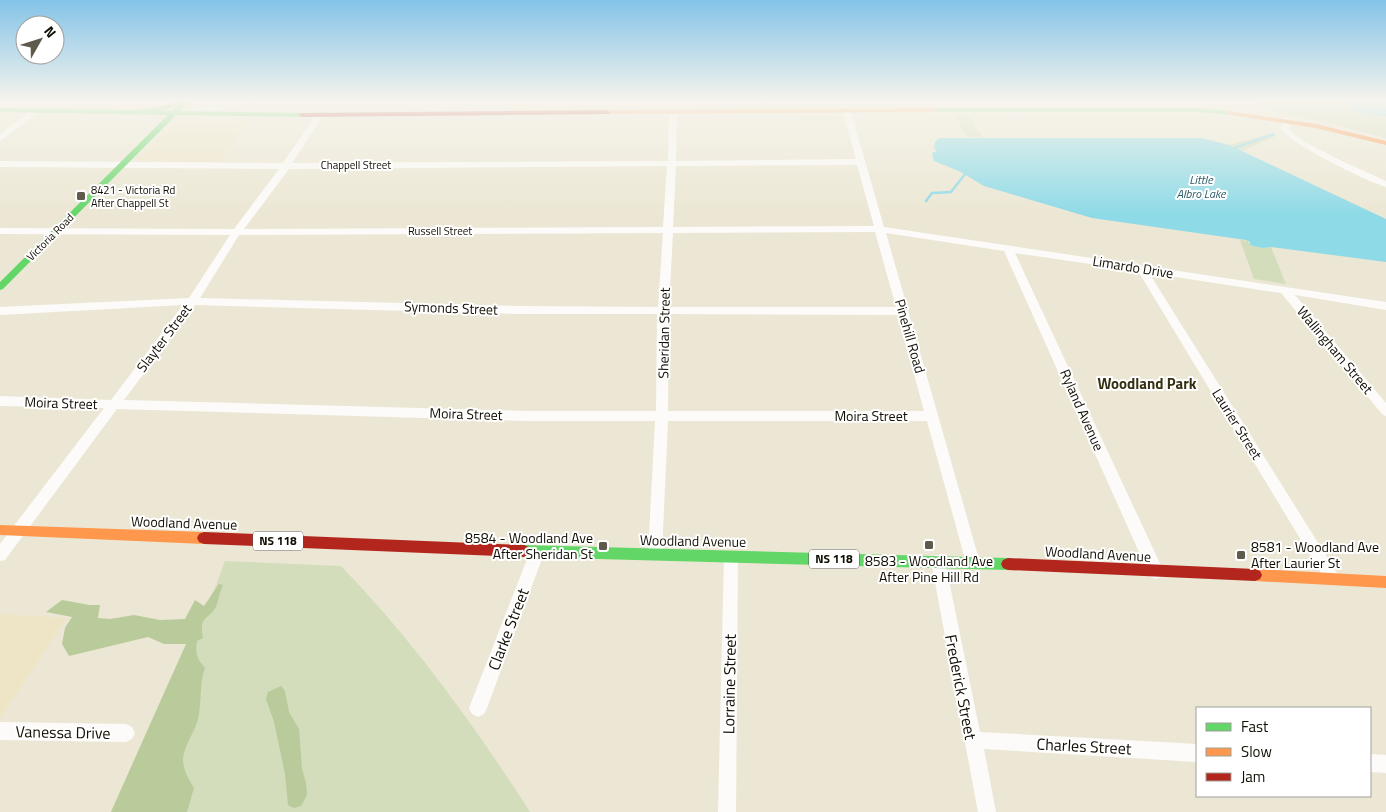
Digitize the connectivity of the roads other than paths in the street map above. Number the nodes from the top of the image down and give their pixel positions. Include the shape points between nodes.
1 (148, 140) edge
2 (303, 140) edge
3 (672, 140) edge
4 (855, 140) edge
5 (1298, 140) edge
6 (862, 162) junction
7 (0, 164) edge
8 (672, 164) junction
9 (122, 166) junction
10 (286, 166) junction
11 (1386, 184) edge
12 (880, 229) junction
13 (668, 230) junction
14 (0, 231) edge
15 (55, 233) junction
16 (236, 233) junction
17 (1008, 249) junction
18 (1141, 268) junction
19 (0, 287) edge
20 (1284, 290) junction
21 (192, 301) junction
22 (1386, 306) edge
23 (663, 311) junction
24 (902, 311) junction
25 (0, 312) edge
26 (0, 401) edge
27 (113, 405) junction
28 (1386, 410) edge
29 (932, 416) junction
30 (662, 417) junction
31 (0, 530) edge
32 (18, 531) junction
33 (539, 551) junction
34 (654, 554) junction
35 (0, 555) edge
36 (731, 557) junction
37 (938, 561) junction
38 (973, 563) junction
39 (1156, 572) junction
40 (1332, 578) junction
41 (1386, 582) edge
42 (478, 708) dead end
43 (0, 731) edge
44 (126, 733) dead end
45 (972, 740) junction
46 (1196, 753) edge
47 (1371, 763) edge
48 (1386, 764) edge
49 (727, 812) edge
50 (986, 812) edge

1 - 9 main road, Victoria Road
2 - 10 street, Slayter Street
3 - 8 street, Sheridan Street
4 - 6 street, Pinehill Road
5 - 11 street
6 - 8 street, Chappell Street
6 - 12 street, Pinehill Road
7 - 9 street, Chappell Street
8 - 10 street, Chappell Street
8 - 13 street, Sheridan Street
9 - 10 street, Chappell Street
9 - 15 main road, Victoria Road
10 - 16 street, Slayter Street
12 - 13 street, Russell Street
12 - 17 street, Limardo Drive
12 - 24 street, Pinehill Road
13 - 16 street, Russell Street
13 - 23 street, Sheridan Street
14 - 15 street, Russell Street
15 - 16 street, Russell Street
15 - 19 main road, Victoria Road
16 - 21 street, Slayter Street
17 - 18 street, Limardo Drive
17 - 39 street, Ryland Avenue
18 - 20 street, Limardo Drive
18 - 40 street, Laurier Street
20 - 22 street, Limardo Drive
20 - 28 street, Wallingham Street
21 - 23 street, Symonds Street
21 - 25 street, Symonds Street
21 - 27 street, Slayter Street
23 - 24 street, Symonds Street
23 - 30 street, Sheridan Street
24 - 29 street, Pinehill Road
26 - 27 street, Moira Street
27 - 30 street, Moira Street
27 - 32 street, Slayter Street
29 - 30 street, Moira Street
29 - 38 street, Pinehill Road
30 - 34 street, Sheridan Street
31 - 32 main road, Woodland Avenue / NS 118
32 - 33 main road, Woodland Avenue / NS 118
32 - 35 street, Slayter Street
33 - 34 main road, Woodland Avenue / NS 118
33 - 42 street, Clarke Street
34 - 36 main road, Woodland Avenue / NS 118
36 - 37 main road, Woodland Avenue / NS 118
36 - 49 street, Lorraine Street
37 - 38 main road, Woodland Avenue / NS 118
37 - 45 street, Frederick Street
38 - 39 main road, Woodland Avenue / NS 118
39 - 40 main road, Woodland Avenue / NS 118
40 - 41 main road, Woodland Avenue / NS 118
43 - 44 street, Vanessa Drive
45 - 46 street, Charles Street
45 - 50 street, Frederick Street
47 - 48 street

